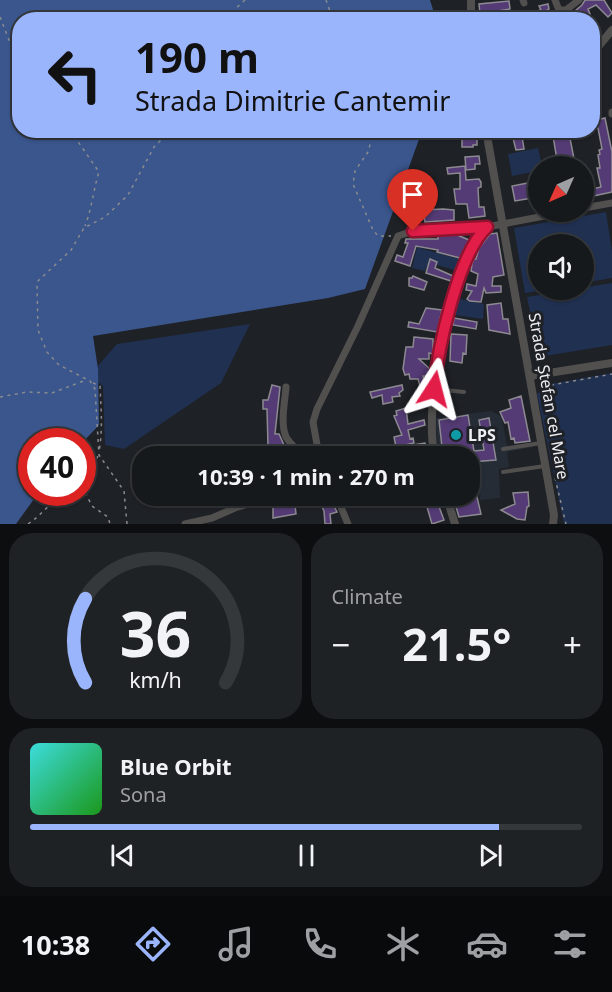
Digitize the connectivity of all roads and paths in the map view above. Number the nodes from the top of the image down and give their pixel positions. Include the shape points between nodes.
1 (245, 0) edge
2 (555, 0) edge
3 (579, 0) edge
4 (559, 10) joint
5 (233, 12) edge
6 (0, 16) edge
7 (612, 30) edge
8 (600, 44) edge
9 (12, 51) edge
10 (76, 138) edge
11 (163, 138) edge
12 (372, 138) edge
13 (487, 138) edge
14 (612, 203) edge
15 (594, 206) edge
16 (528, 219) edge
17 (503, 224) junction
18 (487, 227) junction
19 (84, 228) junction
20 (398, 236) junction
21 (612, 363) edge
22 (612, 374) edge
23 (530, 376) junction
24 (87, 379) junction
25 (93, 383) junction
26 (286, 387) dead end
27 (434, 389) junction
28 (464, 392) dead end
29 (0, 397) edge
30 (540, 398) dead end
31 (542, 442) junction
32 (294, 446) edge
33 (317, 446) edge
34 (434, 446) edge
35 (504, 449) dead end
36 (99, 455) junction
37 (96, 462) edge
38 (545, 466) junction
39 (503, 472) dead end
40 (555, 476) dead end
41 (47, 506) edge
42 (92, 506) edge
43 (242, 506) edge
44 (341, 506) edge
45 (449, 506) edge
46 (28, 524) edge
47 (110, 524) edge
48 (127, 524) edge
49 (184, 524) edge
50 (348, 524) edge
51 (455, 524) edge
52 (553, 524) edge
53 (566, 524) edge

1 - 5 path
2 - 4 street
3 - 4 street via 566,10
6 - 9 path
7 - 8 street
10 - 19 path via 99,172
11 - 19 path via 128,195 105,217
12 - 20 path via 355,171 353,184 378,236
13 - 17 street, Strada Ștefan cel Mare
14 - 15 street
16 - 17 street
17 - 18 street
17 - 23 street, Strada Ștefan cel Mare
18 - 20 street via 413,231
18 - 27 street via 479,234 455,294
19 - 24 path via 70,250 38,281 38,330 54,360
20 - 33 street via 317,409 313,422
21 - 23 street
22 - 30 path via 546,386
23 - 31 street, Strada Ștefan cel Mare
24 - 25 path
24 - 29 path via 52,393
25 - 36 path
25 - 36 path via 100,386 103,422
26 - 32 street via 285,432
27 - 28 lane
27 - 34 street via 430,421
31 - 35 lane
31 - 38 street, Strada Ștefan cel Mare
36 - 37 path
36 - 48 path via 123,491
38 - 39 lane
38 - 52 street, Strada Ștefan cel Mare
40 - 53 path
41 - 46 path
42 - 47 path via 108,517
43 - 49 street
44 - 50 street
45 - 51 street

